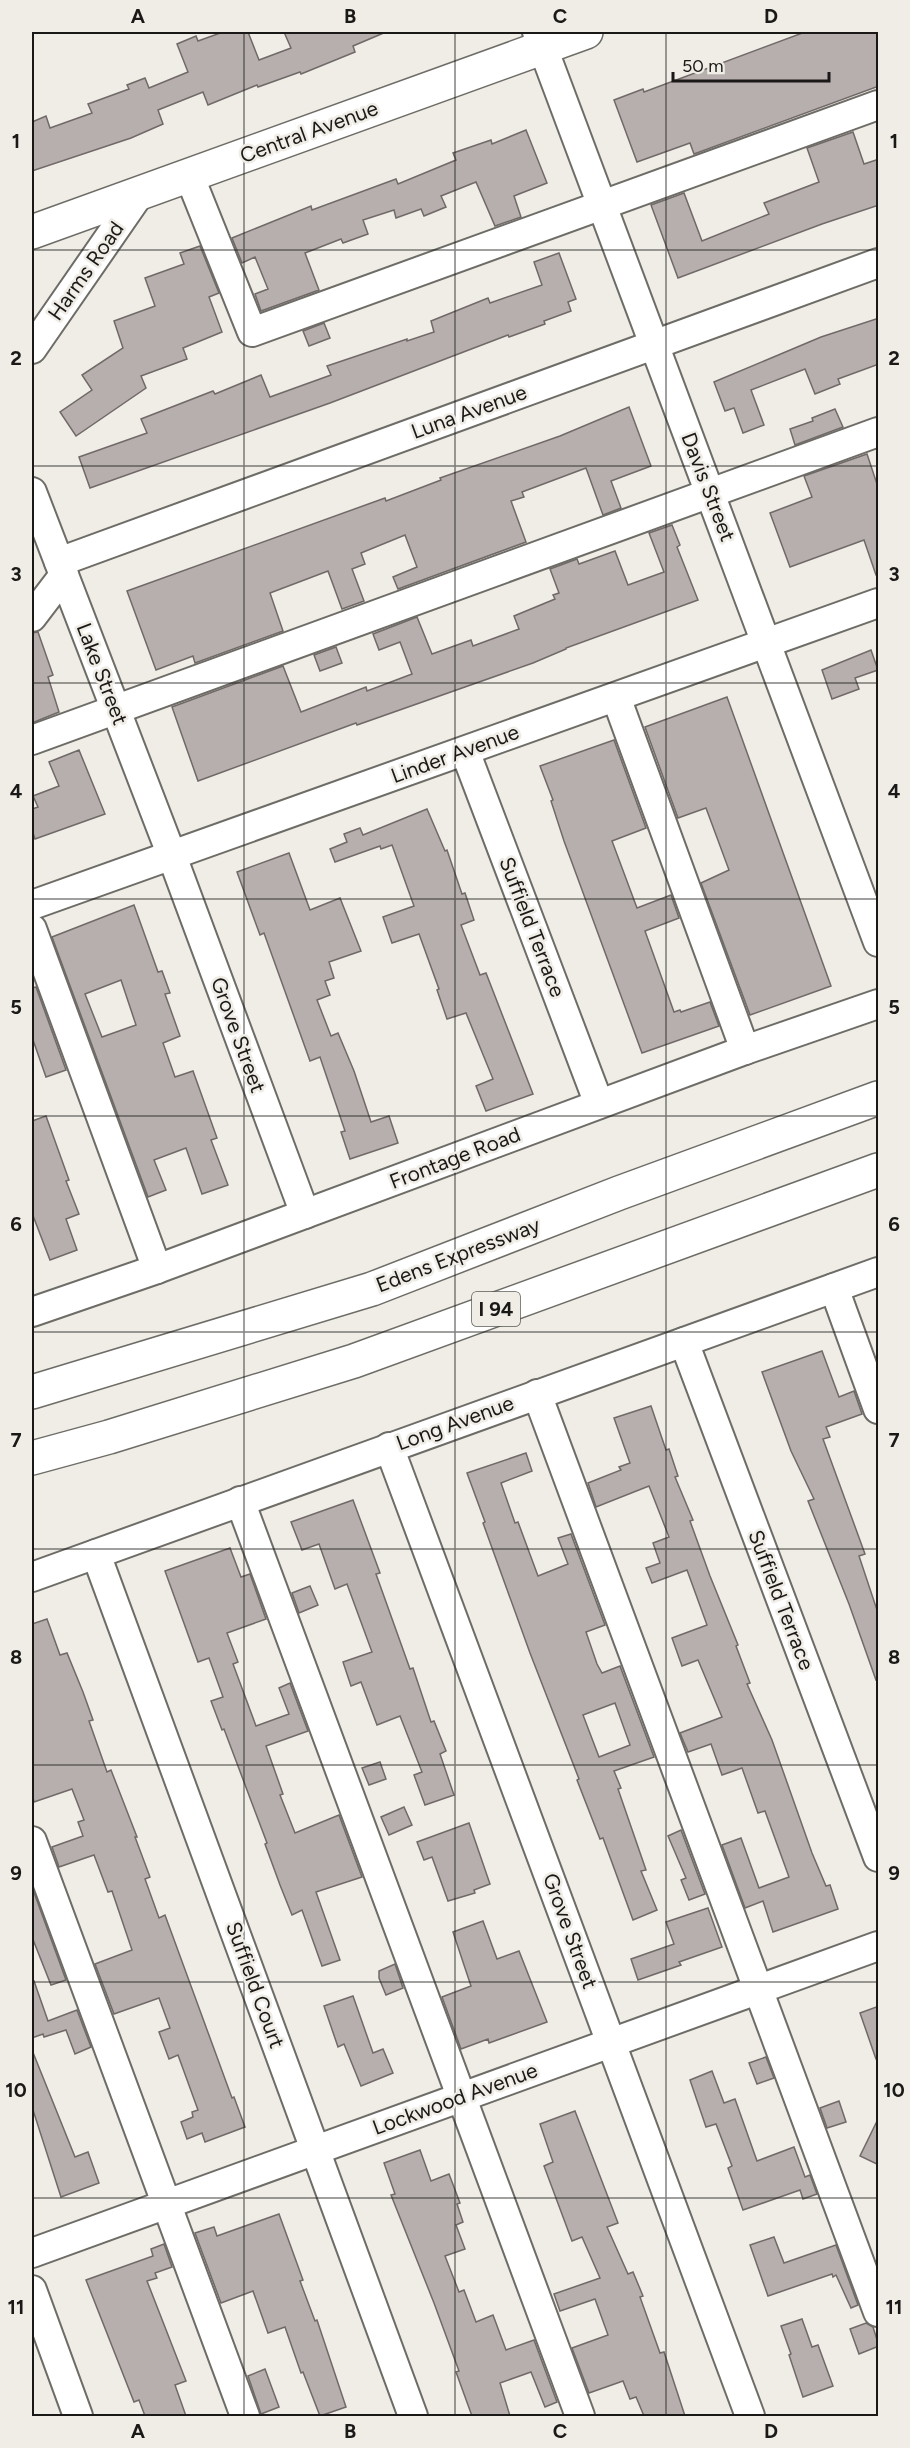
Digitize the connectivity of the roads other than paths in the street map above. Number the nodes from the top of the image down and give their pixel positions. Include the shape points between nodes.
1 (586, 32) edge
2 (540, 39) edge
3 (879, 105) edge
4 (189, 175) junction
5 (140, 193) junction
6 (602, 207) junction
7 (32, 232) edge
8 (879, 263) edge
9 (654, 345) junction
10 (32, 349) edge
11 (879, 432) edge
12 (32, 492) edge
13 (710, 494) junction
14 (61, 568) junction
15 (879, 603) edge
16 (32, 617) edge
17 (766, 643) junction
18 (616, 697) junction
19 (116, 710) junction
20 (32, 740) edge
21 (465, 751) junction
22 (172, 856) junction
23 (32, 905) edge
24 (32, 929) edge
25 (879, 942) edge
26 (879, 1004) edge
27 (746, 1050) junction
28 (879, 1098) edge
29 (599, 1104) junction
30 (879, 1170) edge
31 (305, 1214) junction
32 (156, 1269) junction
33 (879, 1272) edge
34 (834, 1288) junction
35 (32, 1312) edge
36 (684, 1342) junction
37 (39, 1388) edge
38 (537, 1394) junction
39 (879, 1409) edge
40 (109, 1437) junction
41 (389, 1447) junction
42 (32, 1458) edge
43 (32, 1470) edge
44 (240, 1501) junction
45 (96, 1554) junction
46 (32, 1577) edge
47 (32, 1841) edge
48 (879, 1857) edge
49 (879, 1946) edge
50 (758, 1989) junction
51 (611, 2043) junction
52 (461, 2097) junction
53 (315, 2150) junction
54 (166, 2204) junction
55 (32, 2253) edge
56 (32, 2290) edge
57 (879, 2312) edge
58 (78, 2416) edge
59 (245, 2416) edge
60 (413, 2416) edge
61 (580, 2416) edge
62 (750, 2416) edge

1 - 2 main road, Central Avenue
2 - 4 main road, Central Avenue
2 - 6 street, Davis Street
3 - 6 street
4 - 5 main road, Central Avenue
4 - 6 street via 252,332
5 - 7 main road, Central Avenue
5 - 10 street, Harms Road
6 - 9 street, Davis Street
8 - 9 street, Luna Avenue
9 - 13 street, Davis Street
9 - 14 street, Luna Avenue
11 - 13 street
12 - 14 street, Lake Street
13 - 17 street, Davis Street
13 - 19 street
14 - 16 street
14 - 19 street, Lake Street
15 - 17 street, Linder Avenue
17 - 18 street, Linder Avenue
17 - 25 street, Davis Street
18 - 21 street, Linder Avenue
18 - 27 street
19 - 20 street
19 - 22 street, Lake Street
21 - 22 street, Linder Avenue
21 - 29 street, Suffield Terrace
22 - 23 street, Linder Avenue
22 - 31 street, Grove Street
24 - 32 street
26 - 27 street, Frontage Road
27 - 29 street, Frontage Road
28 - 37 main road, Edens Expressway via 619,1192 372,1289
29 - 31 street, Frontage Road
30 - 40 main road, I 94 via 354,1361
31 - 32 street, Frontage Road
32 - 35 street, Frontage Road
33 - 34 street, Long Avenue
34 - 36 street, Long Avenue
34 - 39 street
36 - 38 street, Long Avenue
36 - 48 street, Suffield Terrace
38 - 41 street, Long Avenue
38 - 50 street
40 - 42 main road, I 94
40 - 43 main road
41 - 44 street, Long Avenue
41 - 51 street, Grove Street
44 - 45 street, Long Avenue
44 - 52 street
45 - 46 street, Long Avenue
45 - 53 street, Suffield Court
47 - 54 street
49 - 50 street, Lockwood Avenue
50 - 51 street, Lockwood Avenue
50 - 57 street
51 - 52 street, Lockwood Avenue
51 - 62 street, Grove Street
52 - 53 street, Lockwood Avenue
52 - 61 street
53 - 54 street, Lockwood Avenue
53 - 60 street, Suffield Court
54 - 55 street, Lockwood Avenue
54 - 59 street
56 - 58 street

